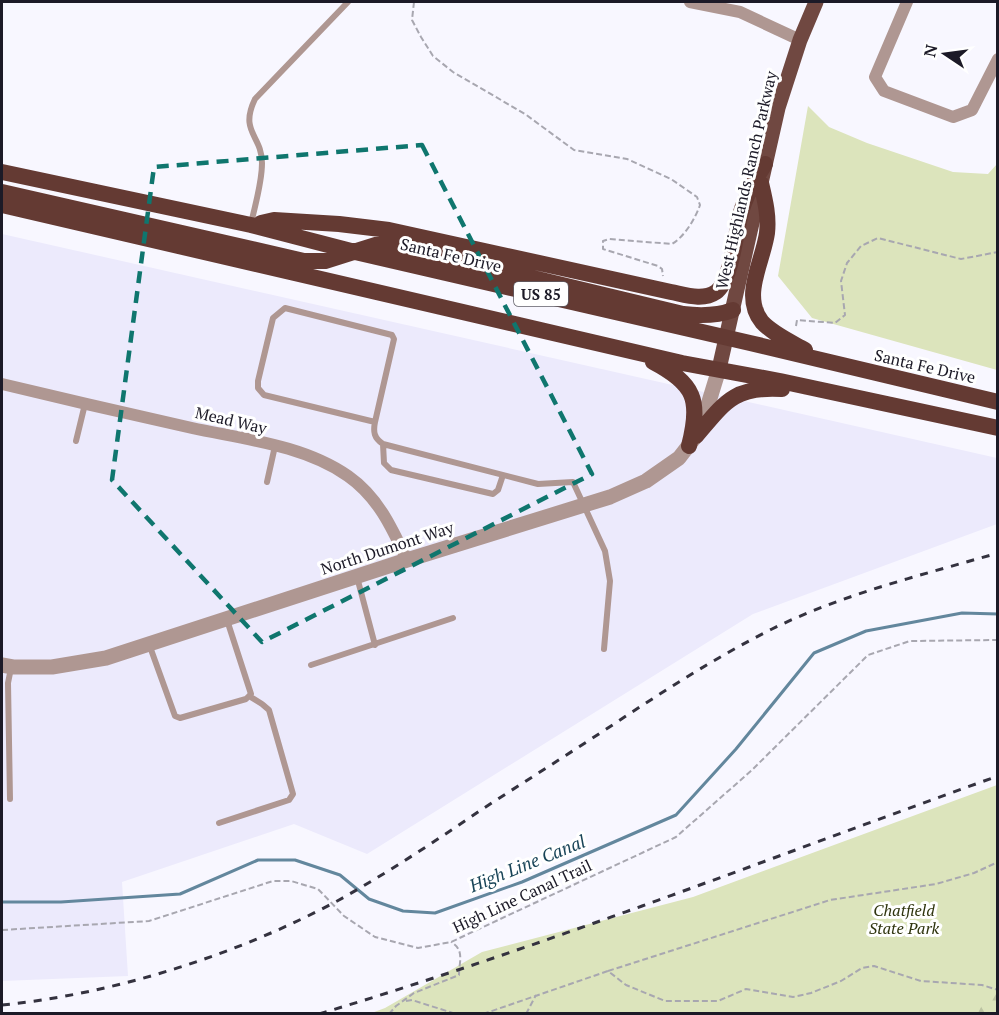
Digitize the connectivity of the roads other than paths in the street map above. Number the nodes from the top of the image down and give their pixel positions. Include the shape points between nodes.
1 (348, 2) edge
2 (690, 2) edge
3 (816, 2) edge
4 (907, 2) edge
5 (800, 40) junction
6 (998, 59) edge
7 (765, 164) junction
8 (2, 172) edge
9 (761, 183) junction
10 (2, 192) edge
11 (2, 205) edge
12 (251, 225) junction
13 (355, 252) junction
14 (733, 310) junction
15 (727, 337) junction
16 (628, 349) junction
17 (824, 360) junction
18 (719, 369) junction
19 (2, 384) edge
20 (823, 391) junction
21 (998, 402) edge
22 (85, 404) junction
23 (375, 422) junction
24 (998, 428) edge
25 (76, 441) dead end
26 (692, 441) junction
27 (383, 444) junction
28 (275, 446) junction
29 (503, 475) junction
30 (267, 482) dead end
31 (583, 506) junction
32 (407, 560) junction
33 (357, 576) junction
34 (226, 618) junction
35 (453, 618) dead end
36 (148, 644) junction
37 (375, 645) junction
38 (604, 649) dead end
39 (311, 665) dead end
40 (6, 666) edge
41 (249, 696) junction
42 (10, 799) dead end
43 (219, 823) dead end

1 - 12 lane via 255,99 248,121 262,162
2 - 5 street via 740,12
3 - 5 main road, West Highlands Ranch Parkway
4 - 6 street via 875,77 884,91 953,117 972,110
5 - 7 main road, West Highlands Ranch Parkway
7 - 9 main road, West Highlands Ranch Parkway
7 - 12 highway via 742,208 724,283 719,290 702,297 378,228 274,220
8 - 12 highway, Santa Fe Drive / US 85
9 - 14 main road, West Highlands Ranch Parkway
9 - 17 highway via 767,206 767,233 754,290 755,311 772,330
10 - 13 highway via 304,261 325,261
11 - 16 highway, US 85
12 - 13 highway, Santa Fe Drive / US 85
13 - 14 highway via 387,243 683,314 696,316
13 - 15 highway, Santa Fe Drive / US 85
14 - 15 main road, West Highlands Ranch Parkway
15 - 17 highway, Santa Fe Drive / US 85
15 - 18 main road, West Highlands Ranch Parkway
16 - 18 highway, US 85
16 - 26 highway via 674,373 689,390 695,411
17 - 21 highway, Santa Fe Drive / US 85
18 - 20 highway, US 85
18 - 26 street, North Dumont Way via 704,418
19 - 22 street, Mead Way
20 - 24 highway, US 85
20 - 26 highway via 768,388 744,392 721,407
22 - 25 lane
22 - 28 street, Mead Way
23 - 23 lane via 392,335 285,308 278,312 273,318 258,381 264,395
23 - 27 lane via 376,439
26 - 31 street, North Dumont Way via 679,458 646,481
27 - 29 lane
27 - 29 lane via 384,463 391,470 493,494
28 - 30 lane
28 - 32 street, Mead Way via 330,465 358,484 387,518
29 - 31 lane via 538,484 573,482
31 - 32 street, North Dumont Way
31 - 38 lane via 604,551 610,581
32 - 33 street, North Dumont Way
33 - 34 street, North Dumont Way
33 - 37 lane
34 - 36 street, North Dumont Way
34 - 41 lane
35 - 37 lane
36 - 40 street, North Dumont Way via 106,658 63,665
36 - 41 lane via 175,716 180,718
37 - 39 lane
40 - 42 lane
41 - 43 lane via 269,710 293,794 289,800

